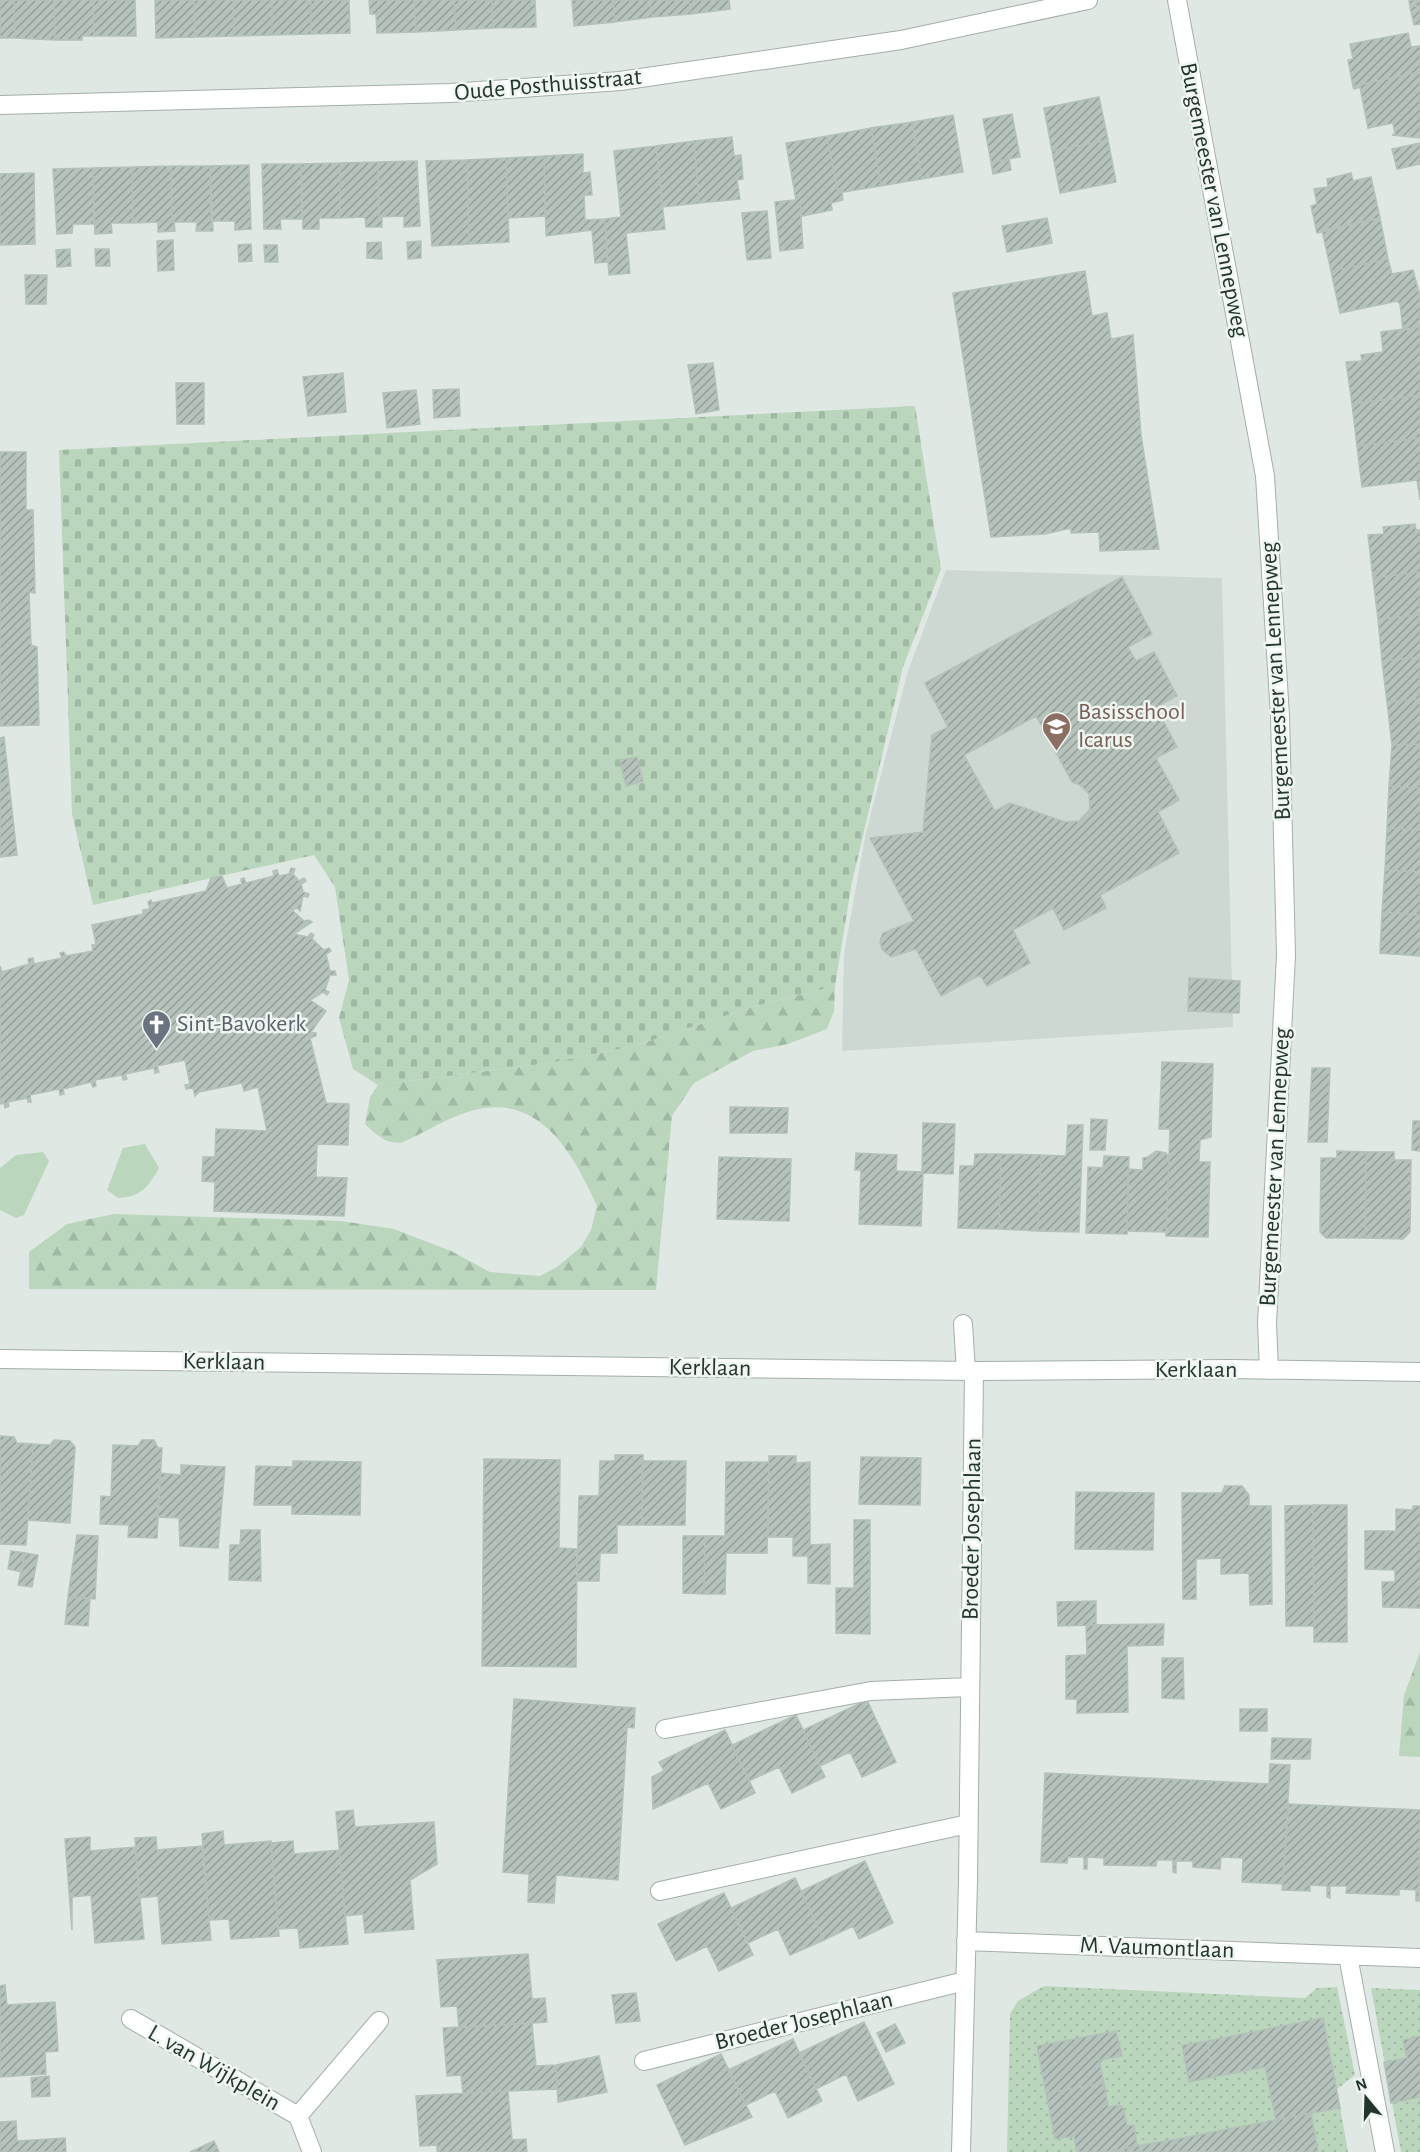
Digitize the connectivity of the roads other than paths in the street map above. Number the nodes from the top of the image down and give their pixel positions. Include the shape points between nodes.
1 (1088, 0) edge
2 (1177, 0) edge
3 (0, 105) edge
4 (963, 1324) dead end
5 (0, 1359) edge
6 (1269, 1370) junction
7 (970, 1371) junction
8 (1420, 1372) edge
9 (969, 1687) junction
10 (665, 1729) dead end
11 (968, 1824) junction
12 (660, 1891) dead end
13 (966, 1941) junction
14 (1348, 1956) junction
15 (1420, 1958) edge
16 (965, 1981) junction
17 (130, 2019) dead end
18 (379, 2021) dead end
19 (644, 2061) dead end
20 (298, 2116) junction
21 (955, 2151) edge
22 (312, 2152) edge
23 (1385, 2152) edge

1 - 3 street, Oude Posthuisstraat via 901,40 620,81 450,93
2 - 6 street, Burgemeester van Lennepweg via 1265,476 1280,716 1286,955 1267,1323
4 - 7 street, Broeder Josephlaan
5 - 7 street, Kerklaan
6 - 7 street, Kerklaan
6 - 8 street, Kerklaan
7 - 9 street, Broeder Josephlaan
9 - 10 street via 871,1691
9 - 11 street, Broeder Josephlaan
11 - 12 street
11 - 13 street, Broeder Josephlaan
13 - 14 street, M. Vaumontlaan
13 - 16 street, Broeder Josephlaan
14 - 15 street, M. Vaumontlaan
14 - 23 street
16 - 19 street, Broeder Josephlaan
16 - 21 street, Broeder Josephlaan
17 - 20 street, L. van Wijkplein
18 - 20 street, L. van Wijkplein
20 - 22 street, L. van Wijkplein

